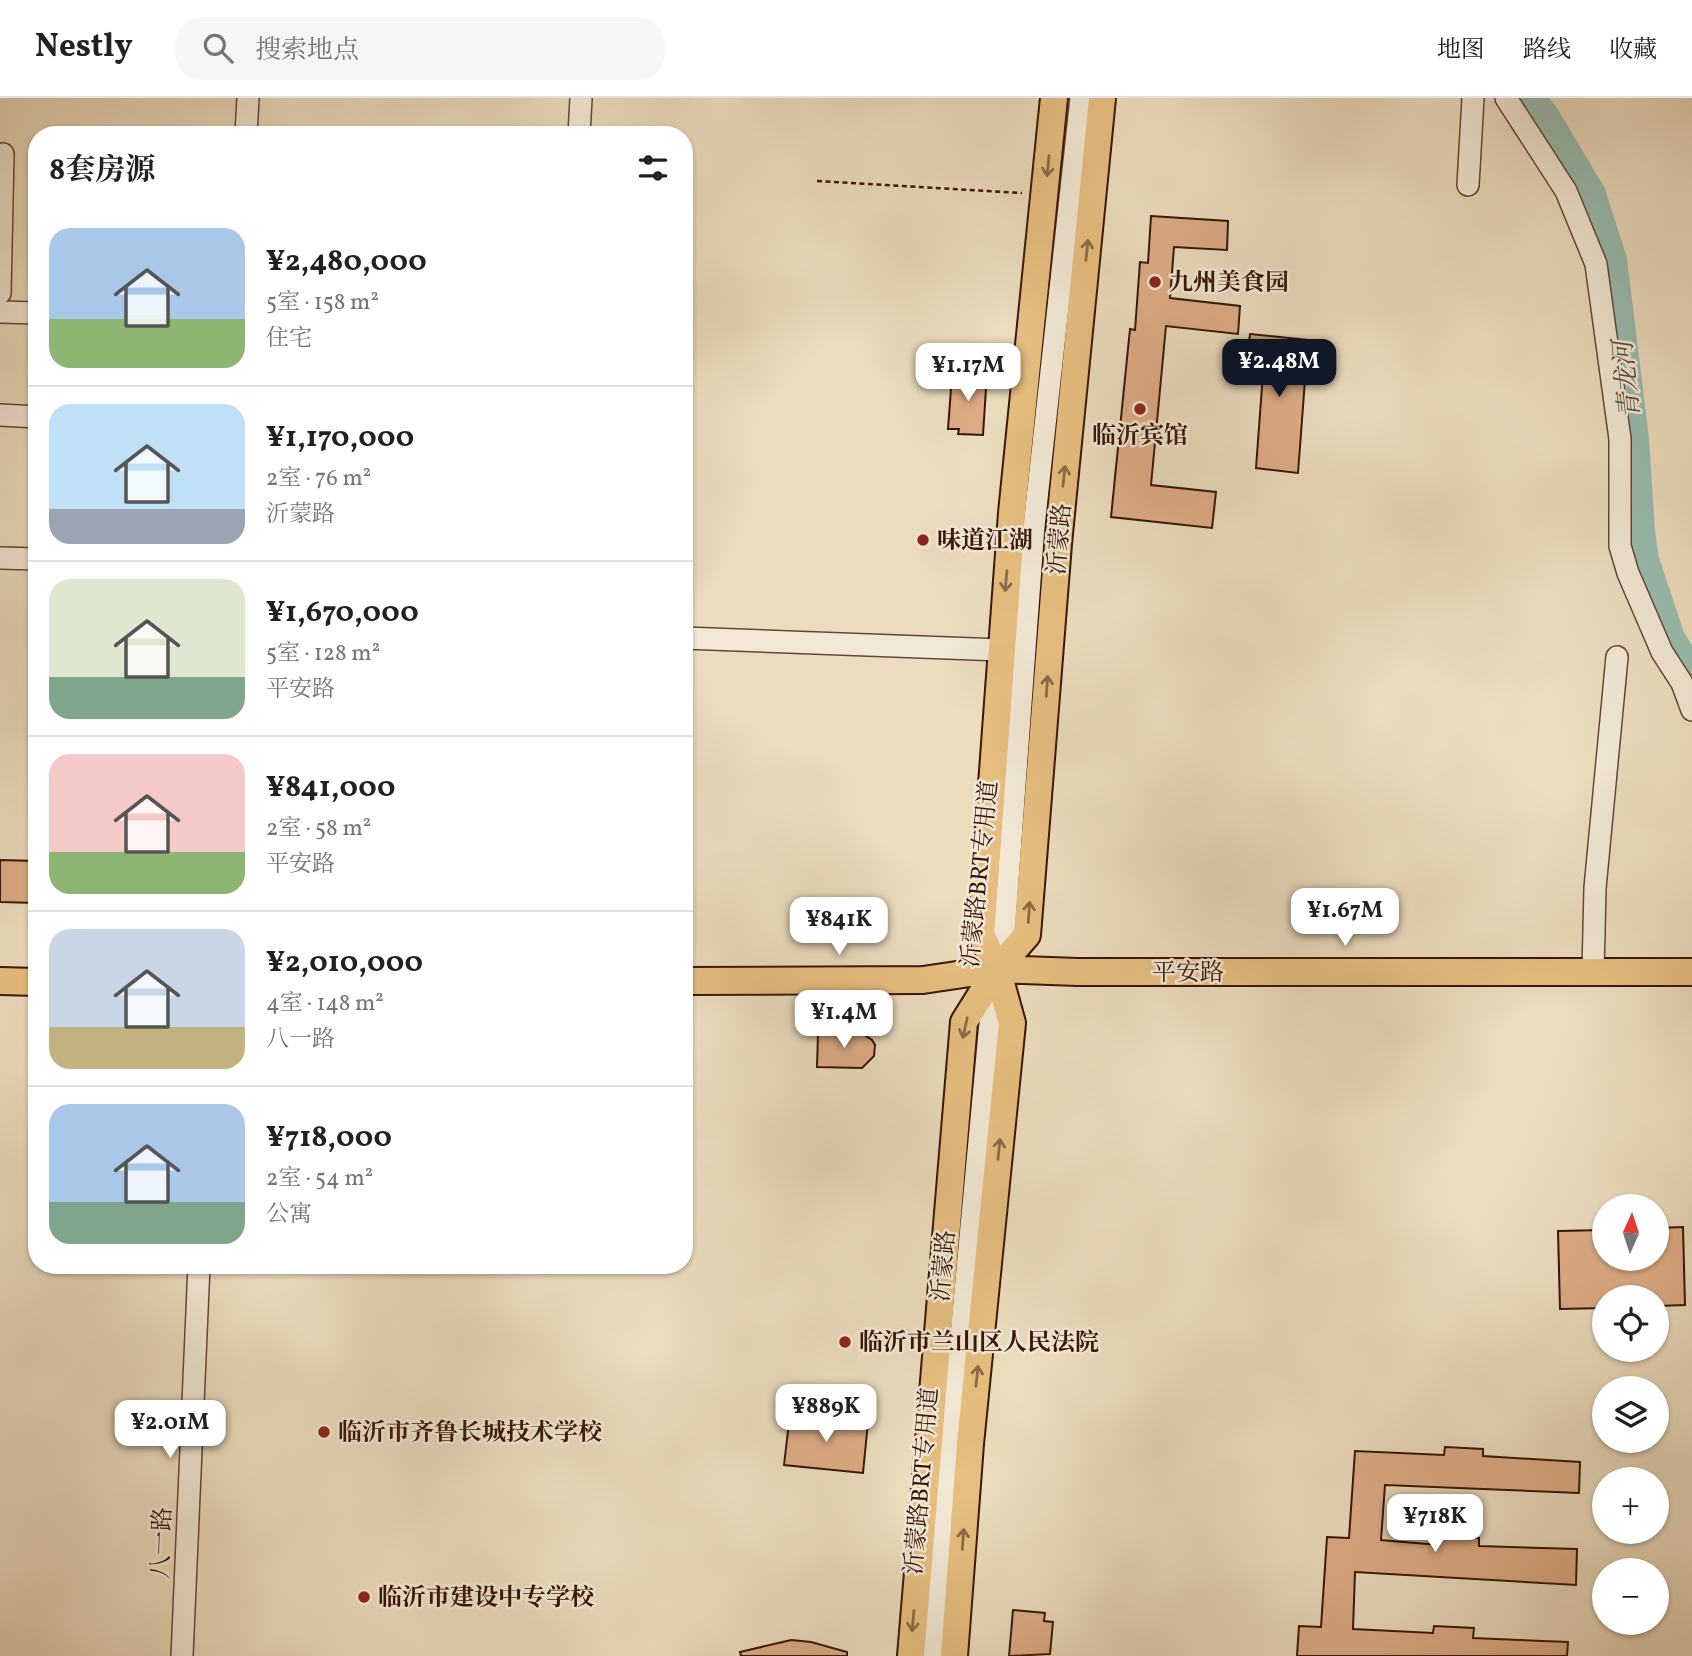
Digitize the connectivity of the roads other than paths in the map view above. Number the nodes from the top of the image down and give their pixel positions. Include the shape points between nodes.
1 (247, 98) edge
2 (581, 98) edge
3 (1054, 98) edge
4 (1081, 98) edge
5 (1102, 98) edge
6 (1473, 98) edge
7 (1506, 98) edge
8 (246, 126) edge
9 (579, 126) edge
10 (3, 154) dead end
11 (1468, 185) dead end
12 (0, 293) edge
13 (0, 312) edge
14 (28, 313) edge
15 (0, 415) edge
16 (28, 417) edge
17 (0, 558) edge
18 (28, 559) edge
19 (693, 638) edge
20 (1001, 650) junction
21 (1617, 657) dead end
22 (1692, 710) edge
23 (997, 969) junction
24 (1593, 972) junction
25 (1692, 972) edge
26 (0, 981) edge
27 (693, 981) edge
28 (28, 982) edge
29 (199, 1274) edge
30 (182, 1656) edge
31 (911, 1656) edge
32 (931, 1656) edge
33 (954, 1656) edge

1 - 8 street
2 - 9 street
3 -> 20 main road, 沂蒙路
4 - 23 street, 沂蒙路BRT专用道 via 1034,526 1004,935
23 -> 5 main road, 沂蒙路 via 1027,935 1058,544
6 - 11 street
7 - 22 street via 1566,191 1596,264 1620,439 1620,546 1657,640
10 - 12 street
13 - 14 street
15 - 16 street
17 - 18 street
19 - 20 street
20 - 23 main road, 沂蒙路 via 981,934
21 - 24 street via 1595,888
23 - 24 main road, 平安路
23 - 27 main road, 平安路 via 923,980
23 -> 31 main road, 沂蒙路 via 964,1022
23 - 32 street, 沂蒙路BRT专用道
33 -> 23 main road, 沂蒙路 via 1012,1023
24 - 25 main road, 平安路
26 - 28 main road
29 - 30 street, 八一路

